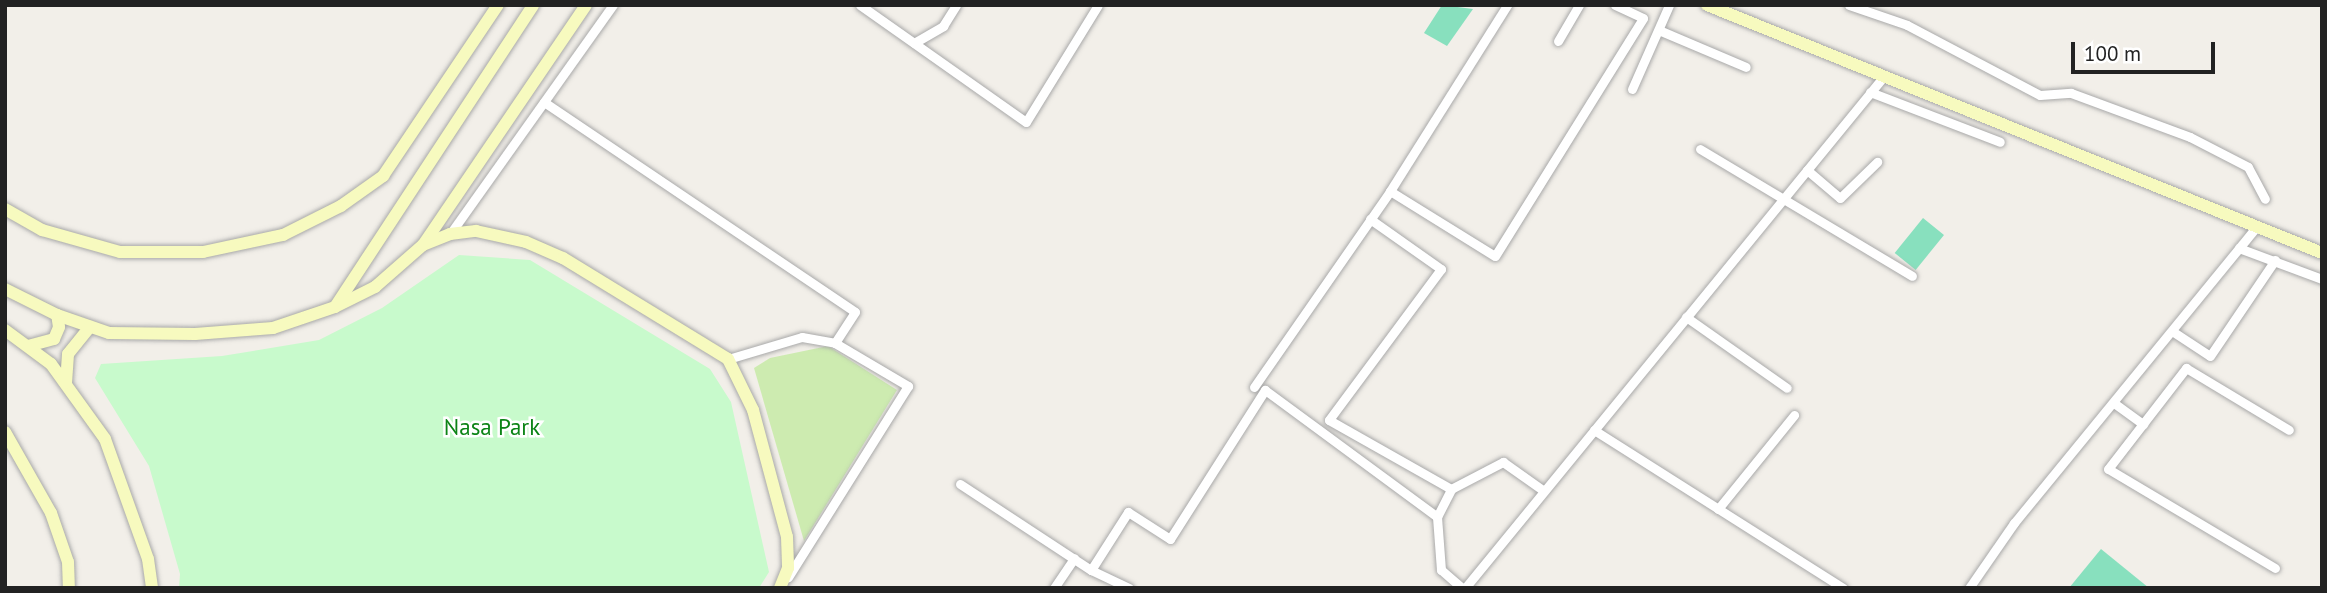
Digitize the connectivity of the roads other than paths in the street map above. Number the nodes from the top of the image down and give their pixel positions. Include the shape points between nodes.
1 (498, 5) edge
2 (533, 5) edge
3 (586, 5) edge
4 (613, 5) edge
5 (860, 5) edge
6 (956, 5) edge
7 (1098, 5) edge
8 (1507, 5) edge
9 (1579, 5) edge
10 (1615, 5) edge
11 (1670, 5) edge
12 (1707, 5) edge
13 (1849, 5) edge
14 (577, 11) edge
15 (1661, 30) junction
16 (1558, 41) dead end
17 (914, 43) junction
18 (1746, 67) dead end
19 (1884, 75) junction
20 (1632, 89) dead end
21 (1870, 92) junction
22 (544, 102) junction
23 (2000, 142) dead end
24 (1700, 149) dead end
25 (1877, 162) dead end
26 (1807, 170) junction
27 (1390, 191) junction
28 (2265, 199) dead end
29 (1781, 201) junction
30 (5, 209) edge
31 (1370, 219) junction
32 (2257, 226) junction
33 (450, 234) junction
34 (423, 245) junction
35 (2239, 248) junction
36 (2322, 253) edge
37 (2275, 260) junction
38 (1912, 276) dead end
39 (2322, 279) edge
40 (5, 289) edge
41 (335, 307) junction
42 (57, 315) junction
43 (1686, 317) junction
44 (90, 327) junction
45 (5, 330) edge
46 (2172, 331) junction
47 (835, 343) junction
48 (29, 346) junction
49 (728, 359) junction
50 (66, 383) junction
51 (1254, 387) dead end
52 (1787, 388) dead end
53 (2114, 403) junction
54 (1794, 415) dead end
55 (2143, 424) junction
56 (1594, 430) junction
57 (2289, 430) dead end
58 (5, 432) edge
59 (960, 484) dead end
60 (1451, 489) junction
61 (1544, 491) junction
62 (1718, 509) junction
63 (1437, 517) junction
64 (1074, 558) junction
65 (2276, 568) dead end
66 (1091, 570) junction
67 (69, 588) edge
68 (152, 588) edge
69 (781, 588) edge
70 (1054, 588) edge
71 (1129, 588) edge
72 (1463, 588) edge
73 (1843, 588) edge
74 (1969, 588) edge

1 - 30 street via 383,176 341,206 283,235 203,252 143,255 86,246 42,230
2 - 41 street
3 - 14 street
4 - 22 street
5 - 17 street
6 - 17 street via 943,26
7 - 17 street via 1026,122
8 - 27 street
9 - 16 street
10 - 27 street via 1643,18 1495,256
11 - 15 street
12 - 19 street
13 - 28 street via 1907,24 2040,94 2071,93 2190,137 2248,167
14 - 34 street
15 - 18 street
15 - 20 street
19 - 21 street
19 - 32 street
21 - 23 street
21 - 26 street
22 - 33 street
22 - 47 street via 855,312
24 - 29 street
25 - 26 street via 1840,198
26 - 29 street
27 - 31 street
29 - 38 street
29 - 43 street
31 - 51 street
31 - 60 street via 1441,269 1329,420
32 - 35 street
32 - 36 street
33 - 34 street
33 - 49 street via 498,234 563,258
34 - 41 street via 375,287
35 - 37 street
35 - 46 street
37 - 39 street
37 - 46 street via 2210,356
40 - 42 street
41 - 44 street via 260,329 109,333
42 - 44 street
42 - 48 street via 59,327 54,338
43 - 52 street
43 - 56 street
44 - 50 street via 68,354
45 - 48 street
46 - 53 street
47 - 49 street via 802,337
47 - 69 street via 908,386
48 - 50 street
49 - 69 street via 753,410 787,537 788,568
50 - 68 street via 105,439 148,559
53 - 55 street
53 - 74 street via 2014,523
54 - 62 street
55 - 57 street via 2186,369
55 - 65 street via 2108,470
56 - 61 street
56 - 62 street
58 - 67 street via 51,513 68,562
59 - 64 street
60 - 61 street via 1503,462
60 - 63 street
61 - 72 street
62 - 73 street
63 - 66 street via 1265,390 1170,539 1128,512
63 - 72 street via 1441,570
64 - 66 street
64 - 70 street
66 - 71 street

